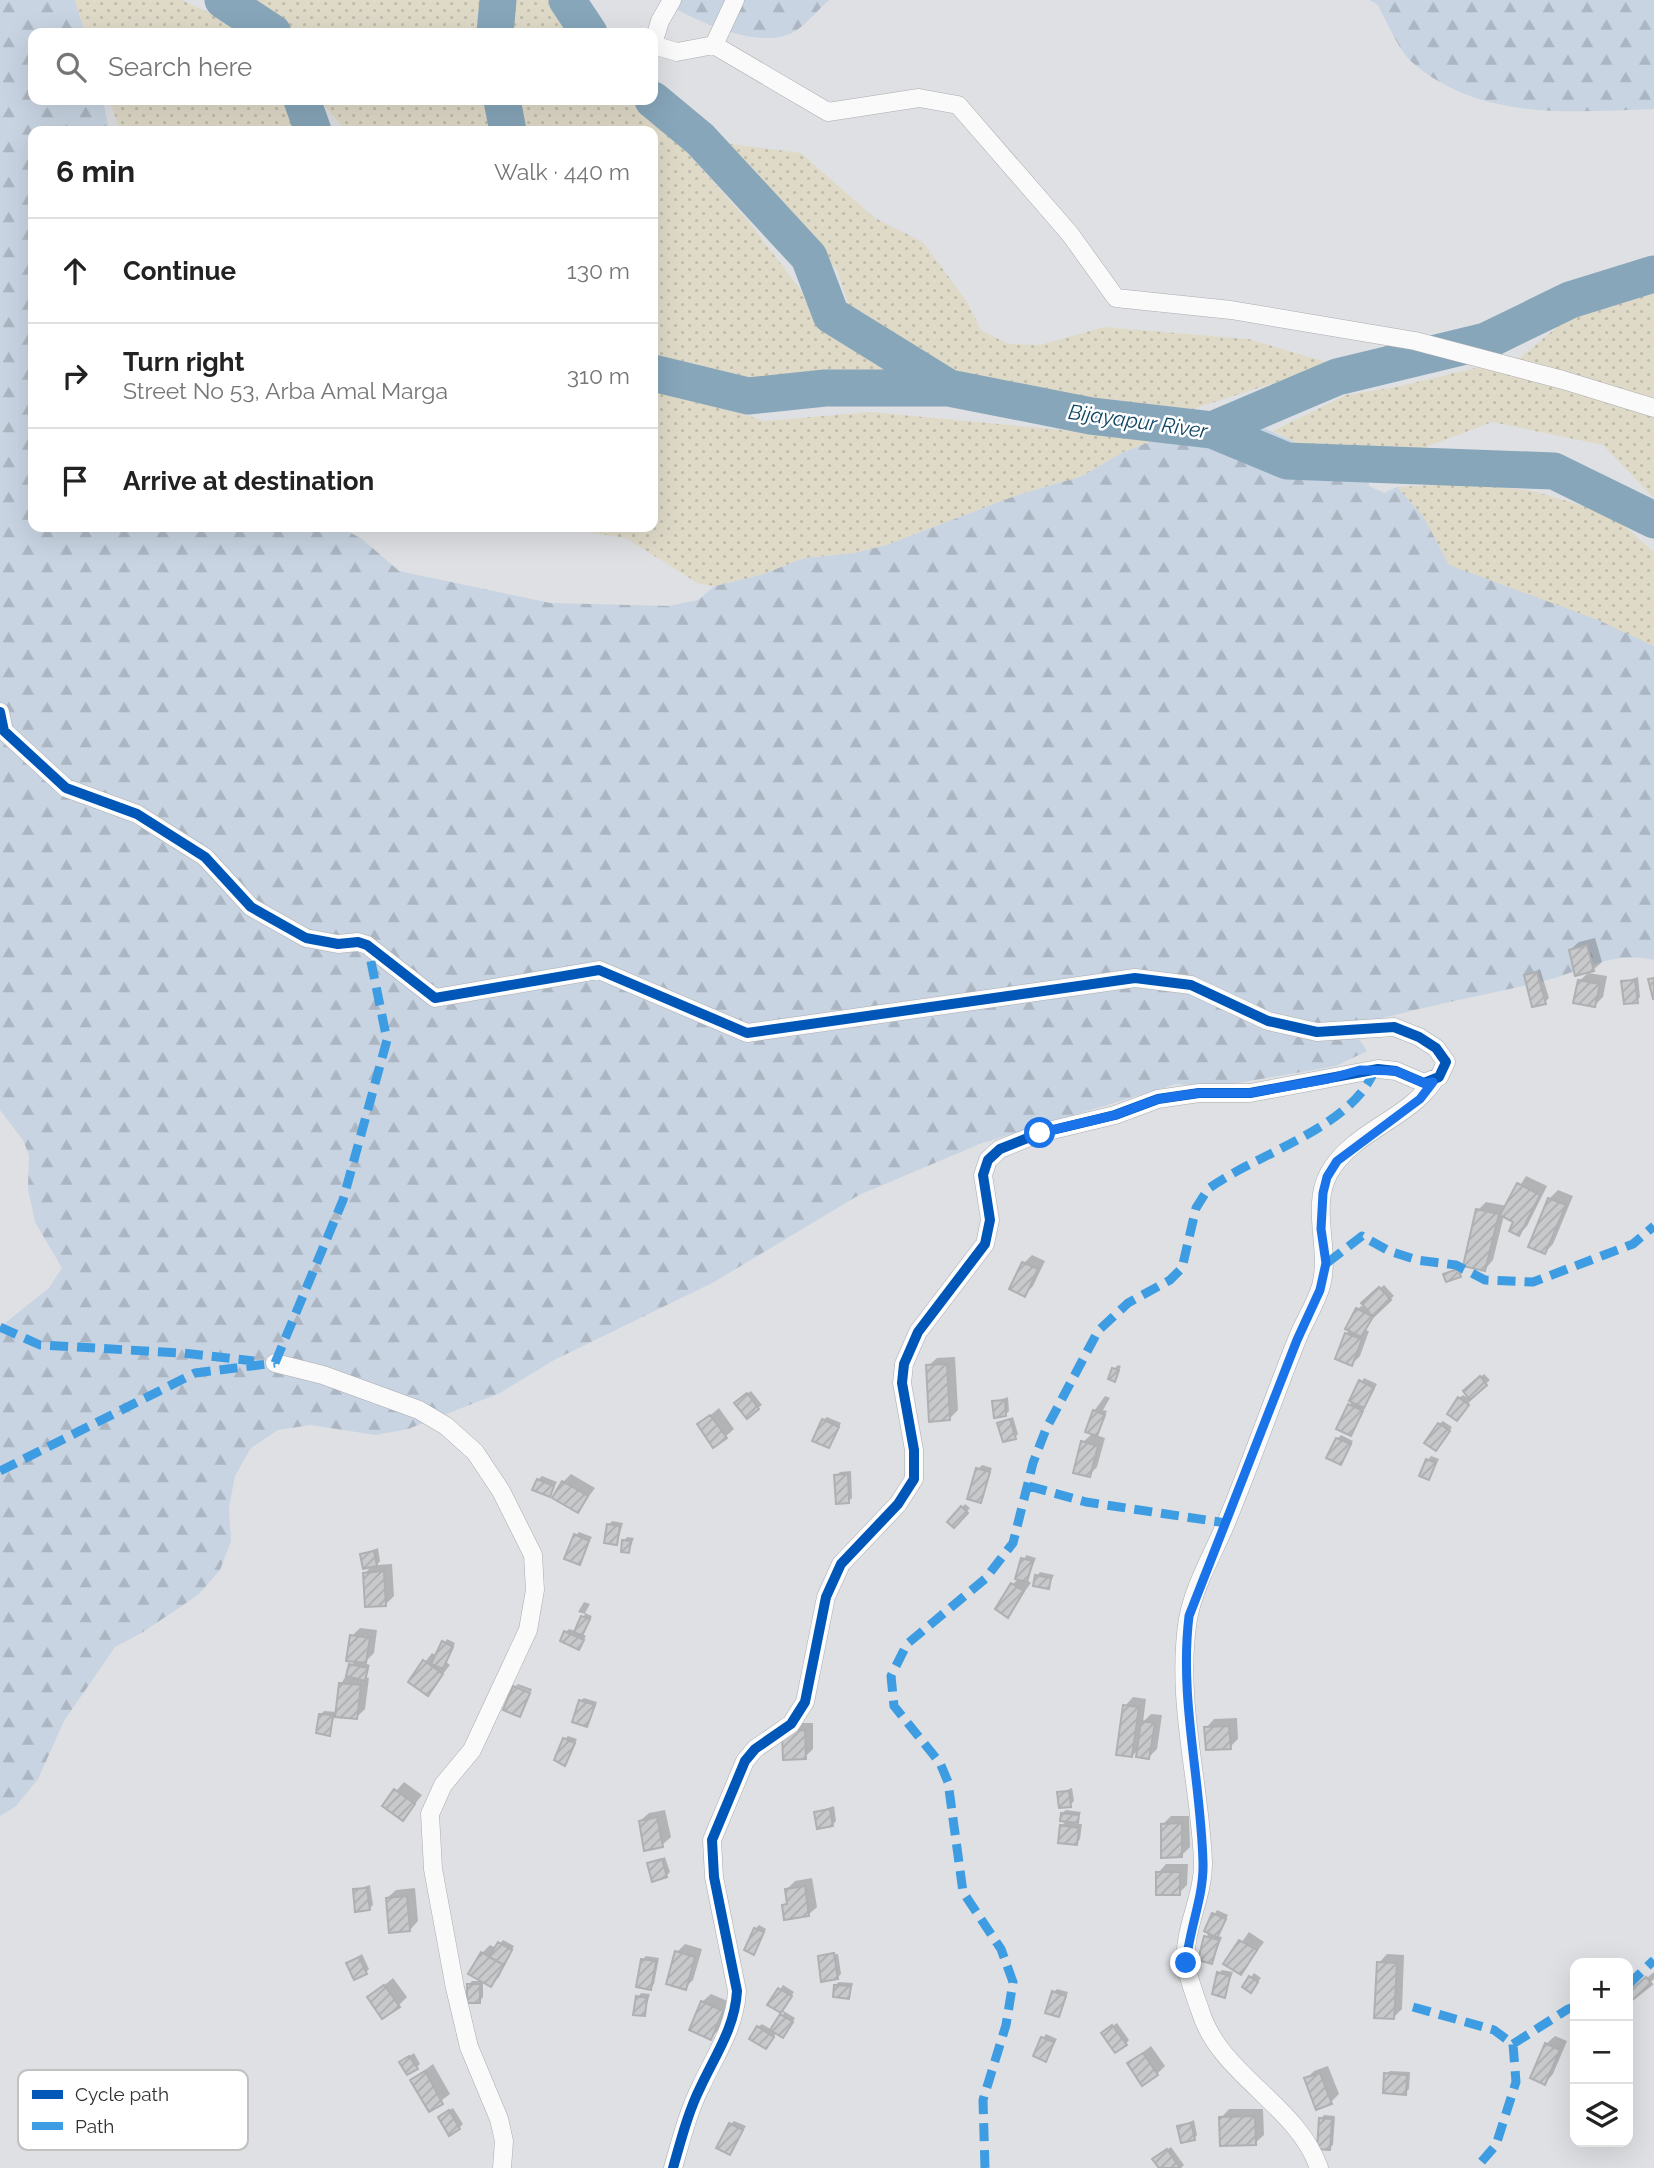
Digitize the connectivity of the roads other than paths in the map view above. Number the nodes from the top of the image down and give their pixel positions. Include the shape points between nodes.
1 (672, 0) edge
2 (735, 0) edge
3 (658, 28) edge
4 (714, 45) junction
5 (658, 46) edge
6 (1654, 408) edge
7 (0, 712) edge
8 (1433, 1082) junction
9 (275, 1363) dead end
10 (502, 2168) edge
11 (673, 2168) edge
12 (1319, 2168) edge

1 - 3 street
2 - 4 street
4 - 5 street via 677,52
4 - 6 street via 828,111 919,98 958,105 1070,234 1116,298 1231,310 1415,341
7 - 8 street via 4,731 66,788 137,814 205,857 251,907 288,929 327,942 367,945 435,998 599,970 747,1033 1135,978 1191,985 1268,1021 1317,1032 1394,1027 1436,1048 1446,1062
8 - 11 street via 1378,1069 1250,1093 1170,1097 1063,1125 1000,1149 988,1160 983,1175 990,1220 985,1244 918,1332 904,1364 902,1383 914,1450 914,1479 898,1504 841,1564 826,1597 805,1702 790,1724 745,1761 712,1840 736,2008 689,2114
8 - 12 street via 1420,1099 1337,1161 1327,1177 1321,1229 1326,1263 1320,1290 1198,1590 1185,1643 1188,1726 1203,1864 1186,1963 1207,2031 1298,2129
9 - 10 street via 419,1410 446,1426 475,1452 501,1491 533,1555 535,1590 528,1630 472,1750 443,1785 430,1814 433,1869 454,1988 469,2048 499,2119 504,2141

